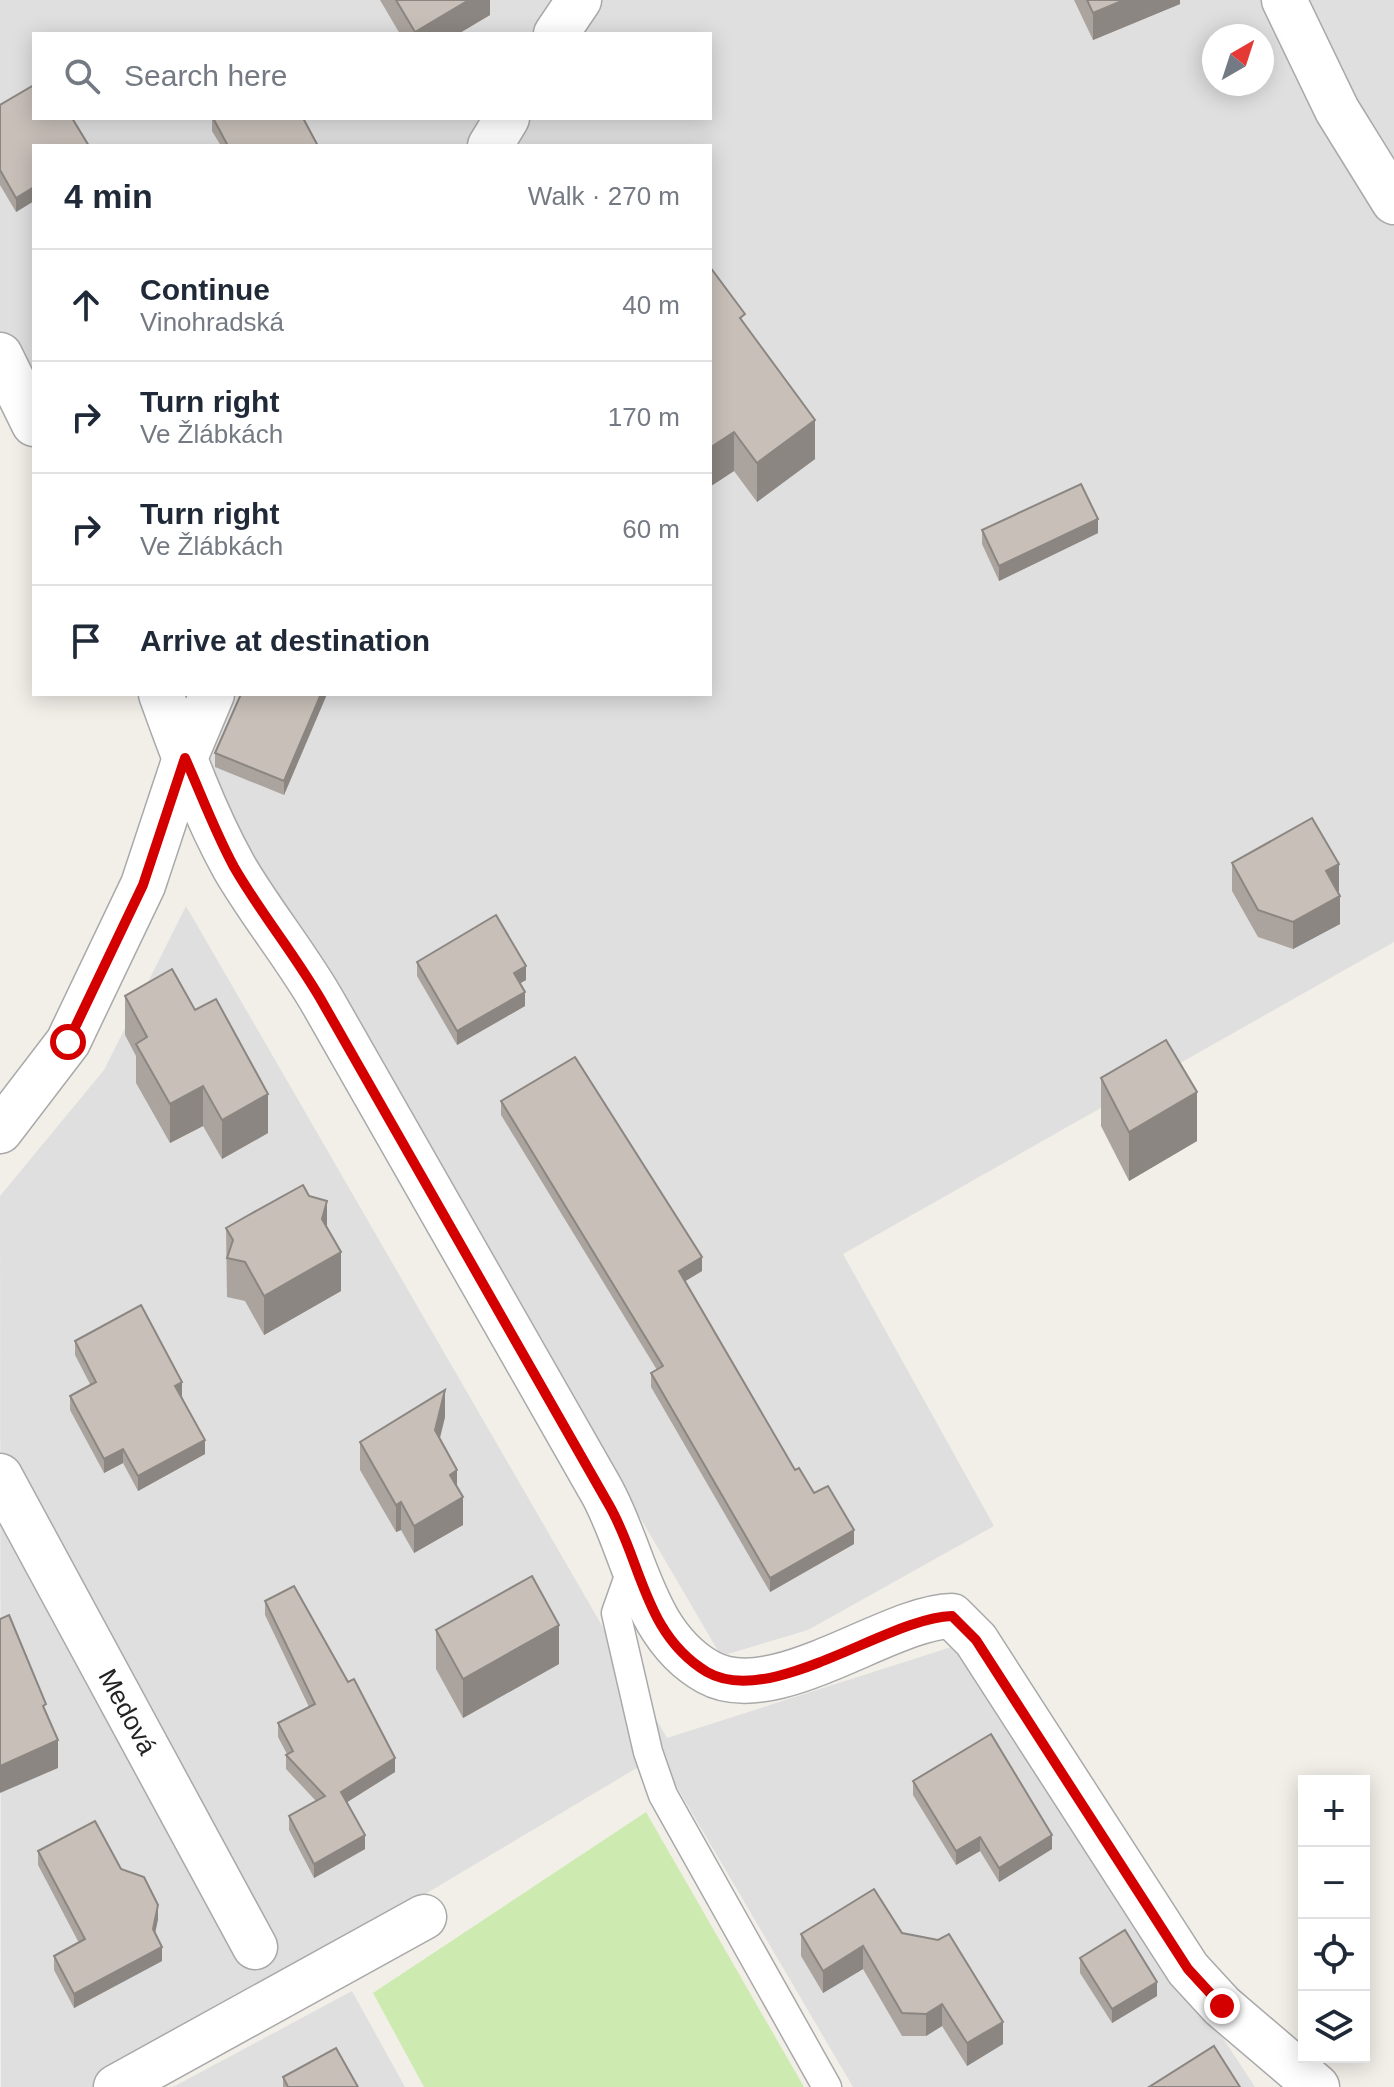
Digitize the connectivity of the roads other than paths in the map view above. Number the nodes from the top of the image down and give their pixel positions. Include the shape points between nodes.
1 (579, 0) edge
2 (1284, 0) edge
3 (557, 32) edge
4 (506, 120) edge
5 (1378, 143) edge
6 (491, 144) edge
7 (1394, 202) edge
8 (0, 355) edge
9 (32, 420) edge
10 (162, 696) edge
11 (211, 696) edge
12 (185, 758) junction
13 (0, 1131) edge
14 (0, 1476) edge
15 (633, 1565) junction
16 (424, 1917) dead end
17 (255, 1947) dead end
18 (116, 2087) edge
19 (827, 2087) edge
20 (1317, 2087) edge

1 - 3 street
2 - 5 street via 1337,110
4 - 6 street
5 - 7 street
8 - 9 street
10 - 12 street
11 - 12 street
12 - 13 street via 143,885 68,1042
12 - 15 street via 234,867 314,986 615,1515
14 - 17 street, Medová
15 - 19 lane via 616,1613 663,1795
15 - 20 street via 654,1617 681,1650 709,1673 739,1680 784,1675 932,1617 952,1616 976,1640 1188,1969 1222,2006
16 - 18 street

